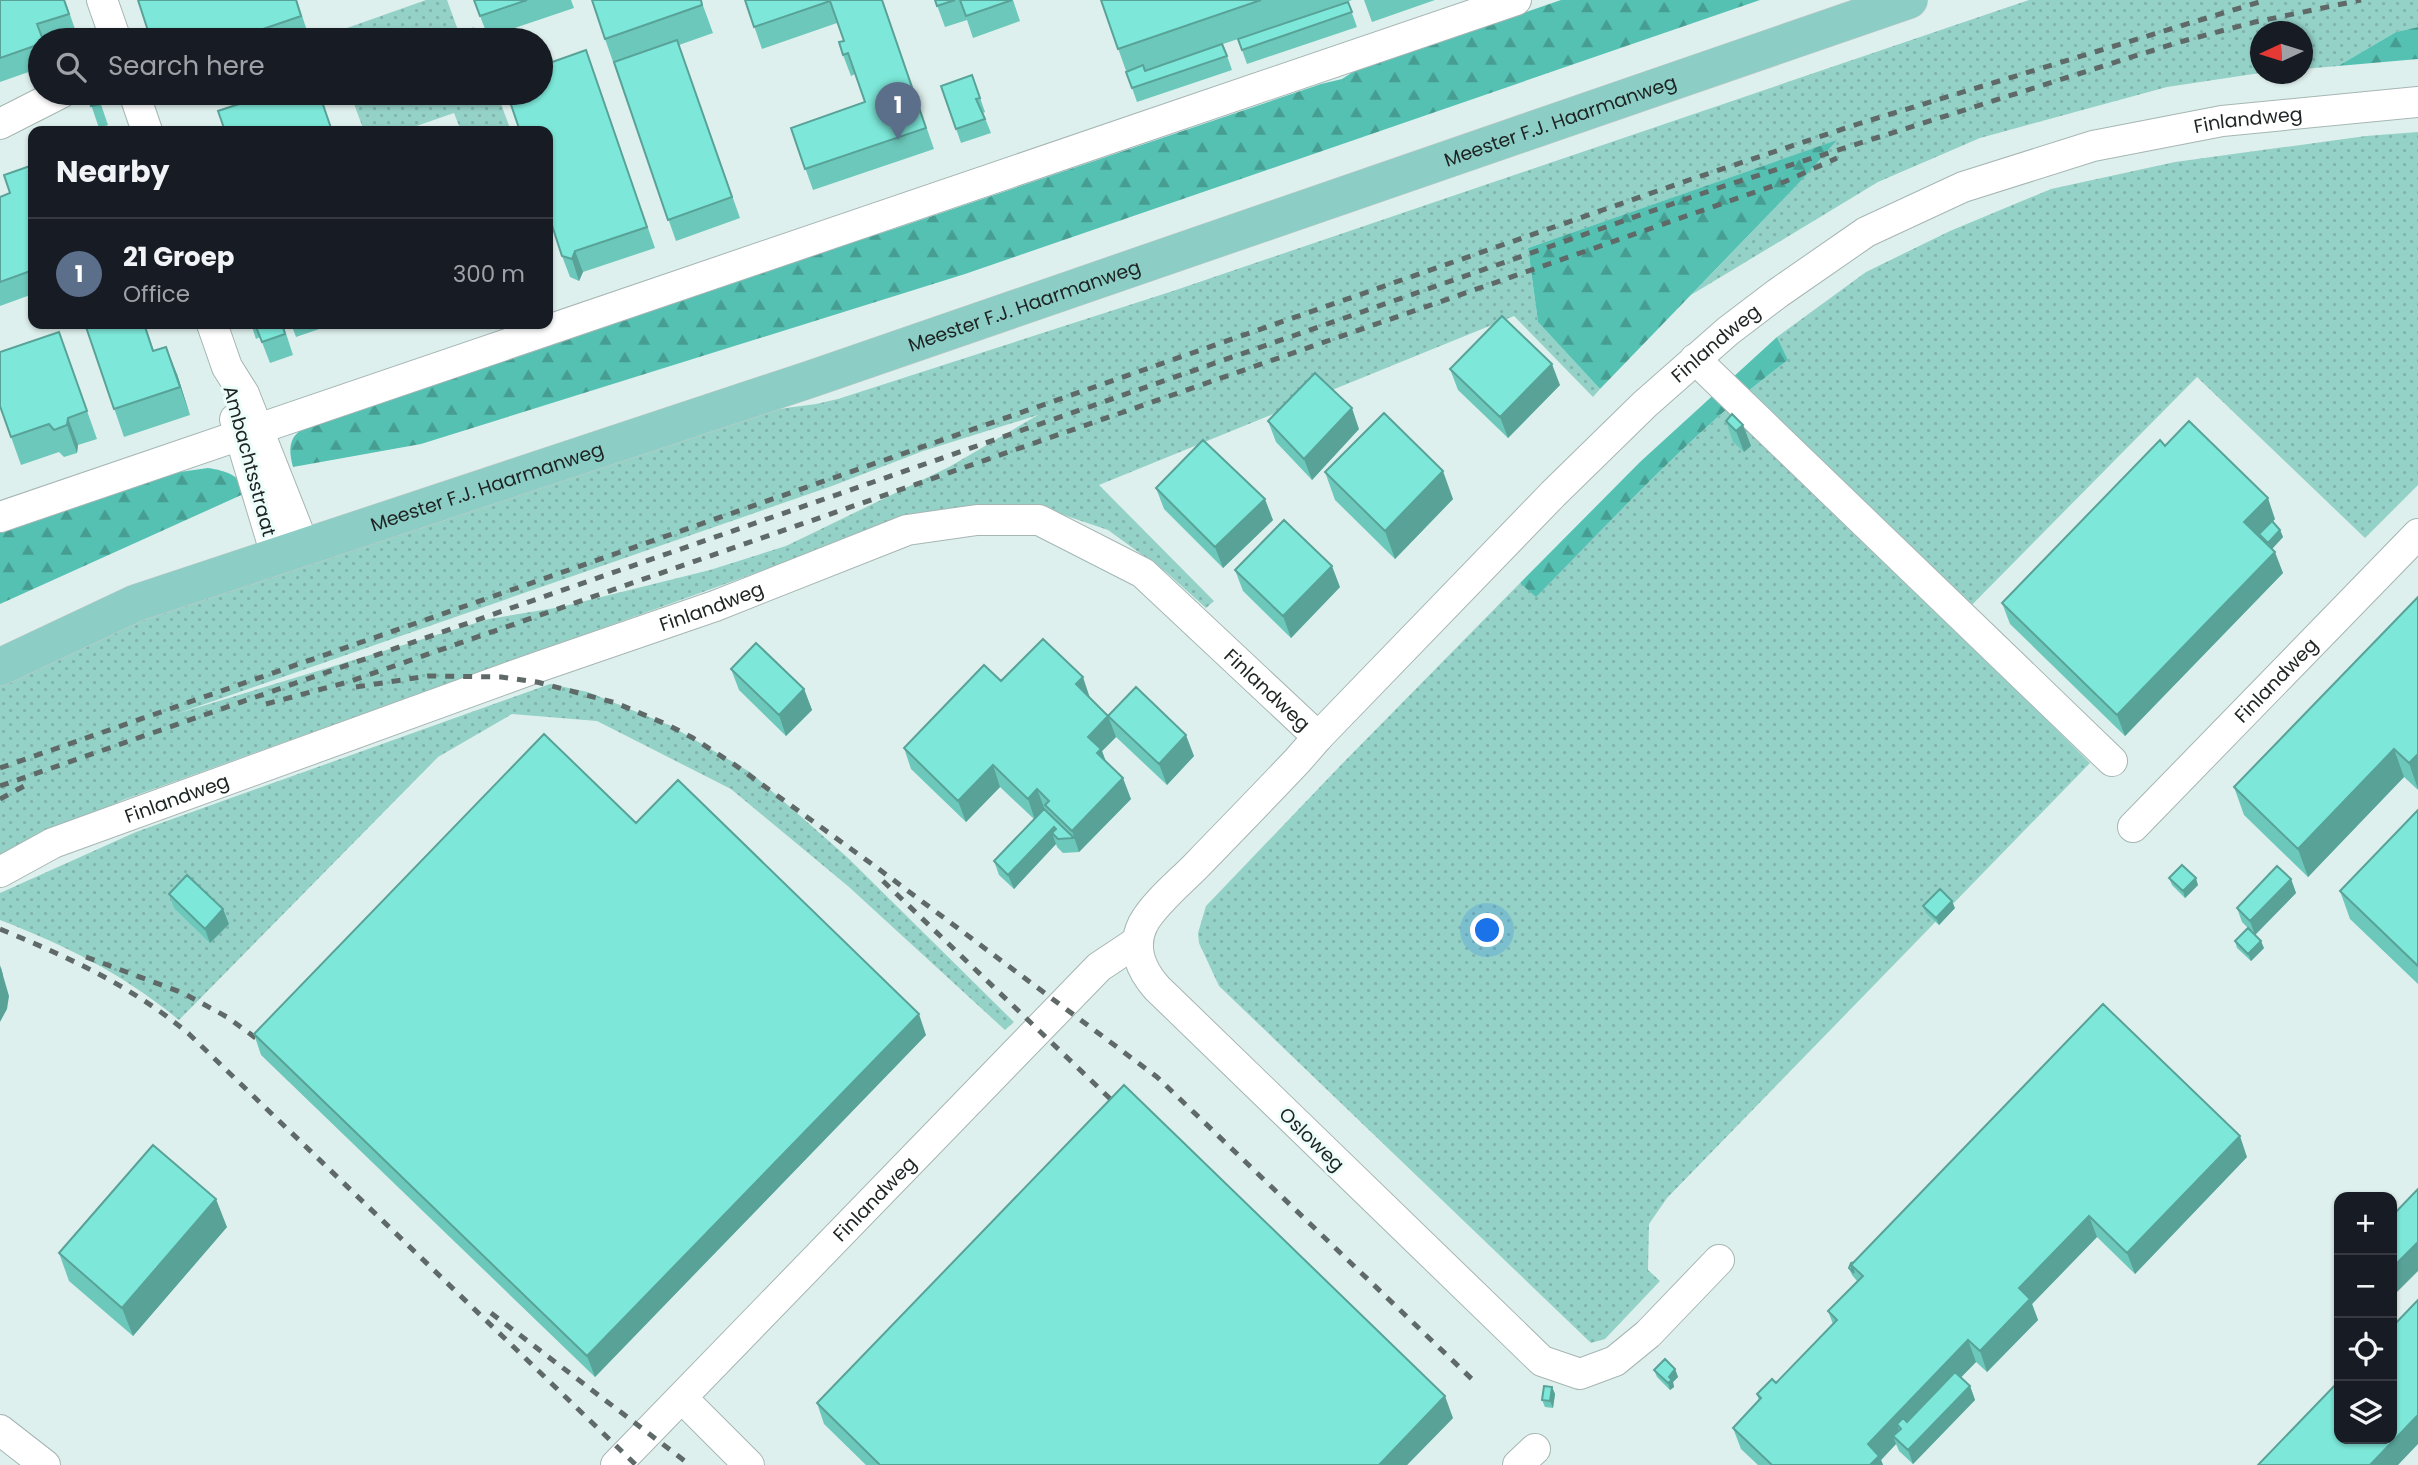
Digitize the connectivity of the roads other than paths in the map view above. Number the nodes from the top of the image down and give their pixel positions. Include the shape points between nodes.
1 (102, 0) edge
2 (1516, 0) edge
3 (1909, 0) edge
4 (112, 28) edge
5 (2418, 102) edge
6 (37, 105) edge
7 (138, 105) edge
8 (0, 124) edge
9 (145, 126) edge
10 (214, 329) edge
11 (1695, 359) junction
12 (249, 433) junction
13 (0, 517) edge
14 (2418, 534) edge
15 (290, 551) junction
16 (136, 603) junction
17 (0, 638) edge
18 (0, 667) edge
19 (1318, 737) junction
20 (2112, 761) dead end
21 (2133, 827) dead end
22 (0, 872) edge
23 (1138, 940) junction
24 (1719, 1260) dead end
25 (682, 1398) junction
26 (0, 1430) edge
27 (45, 1465) edge
28 (616, 1465) edge
29 (749, 1465) edge

1 - 4 street
2 - 12 street
3 - 15 main road, Meester F.J. Haarmanweg via 811,379
5 - 11 street, Finlandweg via 2222,121 2094,146 1963,187 1866,232
6 - 8 street
7 - 9 street
10 - 12 street, Ambachtsstraat via 227,367 230,401
11 - 19 street, Finlandweg via 1553,494
11 - 20 street
12 - 13 street
12 - 15 street, Ambachtsstraat
14 - 21 street, Finlandweg
15 - 16 main road, Meester F.J. Haarmanweg
16 - 17 main road, Meester F.J. Haarmanweg via 44,623
16 - 18 main road, Meester F.J. Haarmanweg
19 - 22 street, Finlandweg via 1143,573 1040,520 977,520 907,530 715,606 54,843
19 - 23 street via 1168,895 1143,924
23 - 24 street, Osloweg via 1139,958 1157,988 1542,1361 1580,1374 1615,1361 1648,1334
23 - 25 street, Finlandweg via 1099,967
25 - 28 street, Finlandweg
25 - 29 street
26 - 27 street

